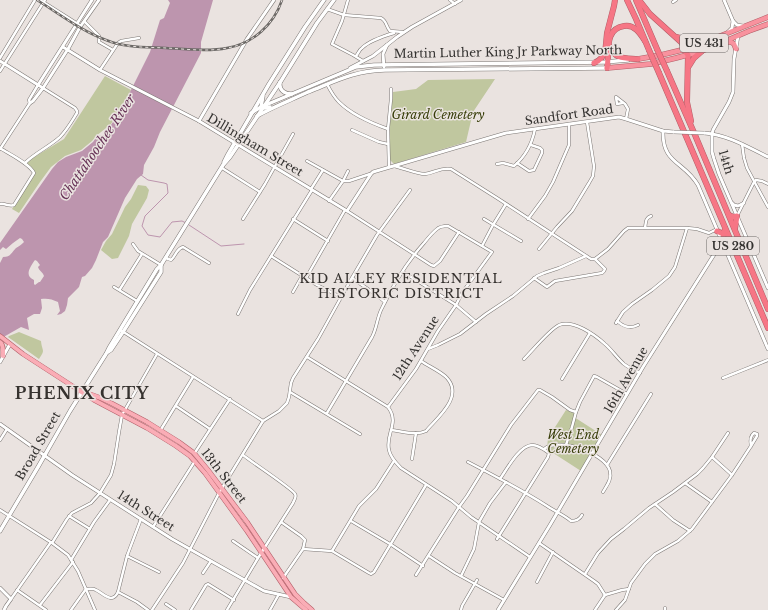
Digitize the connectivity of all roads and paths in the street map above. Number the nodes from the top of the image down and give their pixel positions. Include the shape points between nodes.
1 (35, 0) edge
2 (40, 0) edge
3 (92, 0) edge
4 (99, 0) edge
5 (274, 0) edge
6 (324, 0) edge
7 (334, 0) edge
8 (348, 0) edge
9 (450, 0) edge
10 (461, 0) edge
11 (615, 0) edge
12 (627, 0) edge
13 (636, 0) edge
14 (639, 0) edge
15 (724, 0) edge
16 (44, 1) edge
17 (455, 4) junction
18 (327, 9) junction
19 (344, 14) junction
20 (768, 17) edge
21 (733, 21) junction
22 (85, 22) junction
23 (78, 24) junction
24 (768, 24) edge
25 (81, 26) junction
26 (746, 26) junction
27 (397, 32) junction
28 (403, 32) junction
29 (727, 34) junction
30 (674, 35) junction
31 (738, 36) junction
32 (139, 38) dead end
33 (645, 40) junction
34 (709, 41) junction
35 (389, 42) junction
36 (724, 42) junction
37 (608, 43) junction
38 (63, 47) junction
39 (605, 49) junction
40 (736, 49) junction
41 (68, 50) junction
42 (113, 50) junction
43 (684, 50) junction
44 (702, 51) junction
45 (688, 55) junction
46 (356, 56) junction
47 (0, 58) edge
48 (638, 59) junction
49 (0, 61) edge
50 (363, 61) junction
51 (607, 62) junction
52 (594, 63) junction
53 (4, 64) junction
54 (384, 65) junction
55 (688, 67) junction
56 (607, 68) junction
57 (100, 70) junction
58 (347, 70) junction
59 (385, 70) junction
60 (0, 71) edge
61 (325, 80) junction
62 (280, 81) junction
63 (327, 84) junction
64 (38, 85) junction
65 (43, 88) junction
66 (391, 89) dead end
67 (264, 93) junction
68 (294, 93) junction
69 (297, 97) junction
70 (30, 103) junction
71 (623, 103) dead end
72 (275, 106) junction
73 (263, 107) junction
74 (251, 113) junction
75 (256, 117) junction
76 (626, 118) junction
77 (198, 121) junction
78 (587, 122) junction
79 (569, 124) junction
80 (388, 129) junction
81 (535, 129) junction
82 (352, 130) dead end
83 (663, 131) junction
84 (293, 134) dead end
85 (712, 134) junction
86 (695, 135) junction
87 (234, 143) junction
88 (388, 144) junction
89 (531, 144) junction
90 (742, 144) junction
91 (238, 145) junction
92 (0, 149) edge
93 (768, 157) edge
94 (307, 161) dead end
95 (517, 163) junction
96 (25, 164) junction
97 (497, 164) dead end
98 (223, 166) junction
99 (393, 166) junction
100 (275, 167) junction
101 (389, 167) junction
102 (323, 170) junction
103 (348, 171) dead end
104 (371, 174) junction
105 (343, 181) junction
106 (754, 182) junction
107 (768, 184) edge
108 (311, 190) junction
109 (410, 190) dead end
110 (260, 192) junction
111 (329, 201) junction
112 (731, 202) junction
113 (744, 203) junction
114 (0, 204) edge
115 (506, 204) junction
116 (768, 207) edge
117 (346, 211) junction
118 (728, 214) junction
119 (651, 216) dead end
120 (737, 216) junction
121 (244, 219) dead end
122 (293, 219) junction
123 (484, 219) dead end
124 (528, 219) junction
125 (493, 225) junction
126 (645, 228) junction
127 (688, 228) junction
128 (717, 230) junction
129 (725, 230) junction
130 (735, 230) junction
131 (379, 232) junction
132 (459, 232) junction
133 (552, 234) junction
134 (328, 241) junction
135 (521, 241) dead end
136 (722, 242) junction
137 (731, 243) junction
138 (133, 244) dead end
139 (482, 246) junction
140 (539, 249) dead end
141 (716, 252) junction
142 (142, 254) junction
143 (414, 254) junction
144 (727, 254) junction
145 (271, 256) junction
146 (586, 256) junction
147 (166, 258) junction
148 (595, 259) junction
149 (209, 263) dead end
150 (161, 265) junction
151 (403, 272) junction
152 (302, 276) junction
153 (306, 278) junction
154 (352, 278) junction
155 (534, 278) junction
156 (114, 287) dead end
157 (768, 288) edge
158 (120, 289) junction
159 (293, 292) dead end
160 (341, 298) junction
161 (137, 301) junction
162 (385, 302) junction
163 (456, 305) junction
164 (768, 309) edge
165 (238, 314) dead end
166 (476, 322) junction
167 (638, 325) dead end
168 (768, 328) edge
169 (121, 331) junction
170 (590, 333) junction
171 (0, 336) edge
172 (1, 343) edge
173 (9, 343) junction
174 (428, 349) junction
175 (768, 349) edge
176 (157, 354) junction
177 (4, 356) junction
178 (306, 357) junction
179 (524, 359) dead end
180 (768, 360) edge
181 (420, 361) junction
182 (0, 362) edge
183 (640, 373) junction
184 (193, 377) junction
185 (723, 378) dead end
186 (562, 379) dead end
187 (346, 382) junction
188 (290, 391) junction
189 (83, 392) junction
190 (628, 394) junction
191 (651, 394) dead end
192 (230, 399) junction
193 (176, 406) junction
194 (388, 407) junction
195 (125, 410) junction
196 (576, 412) junction
197 (326, 413) junction
198 (122, 415) junction
199 (263, 421) junction
200 (0, 424) edge
201 (210, 428) junction
202 (7, 429) junction
203 (391, 430) junction
204 (159, 432) junction
205 (416, 433) junction
206 (360, 434) dead end
207 (728, 434) dead end
208 (0, 440) edge
209 (566, 445) junction
210 (751, 446) junction
211 (544, 449) junction
212 (194, 453) junction
213 (592, 454) junction
214 (242, 455) junction
215 (44, 456) junction
216 (712, 457) junction
217 (412, 459) dead end
218 (195, 461) junction
219 (394, 461) junction
220 (468, 462) dead end
221 (607, 465) junction
222 (483, 470) junction
223 (732, 475) junction
224 (500, 479) junction
225 (506, 482) junction
226 (685, 483) junction
227 (426, 485) junction
228 (222, 488) junction
229 (603, 492) dead end
230 (100, 493) junction
231 (219, 493) junction
232 (525, 493) junction
233 (110, 500) junction
234 (712, 502) junction
235 (655, 504) junction
236 (459, 507) junction
237 (0, 510) edge
238 (558, 512) junction
239 (9, 515) junction
240 (582, 515) dead end
241 (69, 516) junction
242 (141, 519) junction
243 (350, 521) junction
244 (281, 522) junction
245 (479, 522) junction
246 (153, 527) junction
247 (90, 529) junction
248 (0, 531) edge
249 (690, 531) junction
250 (498, 538) junction
251 (52, 542) junction
252 (233, 542) dead end
253 (539, 543) junction
254 (390, 544) junction
255 (265, 548) junction
256 (191, 549) junction
257 (303, 549) junction
258 (332, 551) junction
259 (553, 552) junction
260 (262, 553) junction
261 (127, 556) junction
262 (429, 556) junction
263 (530, 556) junction
264 (258, 558) junction
265 (72, 561) junction
266 (211, 561) junction
267 (422, 566) junction
268 (159, 572) dead end
269 (203, 573) dead end
270 (585, 574) junction
271 (416, 575) dead end
272 (461, 576) junction
273 (284, 577) junction
274 (246, 580) junction
275 (477, 580) dead end
276 (281, 582) junction
277 (537, 582) dead end
278 (474, 584) junction
279 (0, 588) edge
280 (86, 589) junction
281 (17, 590) junction
282 (629, 590) junction
283 (118, 592) junction
284 (279, 594) junction
285 (605, 595) junction
286 (291, 597) junction
287 (11, 598) junction
288 (234, 600) junction
289 (300, 600) junction
290 (504, 600) junction
291 (166, 604) dead end
292 (40, 606) junction
293 (4, 610) edge
294 (46, 610) edge
295 (71, 610) edge
296 (95, 610) edge
297 (148, 610) edge
298 (152, 610) edge
299 (175, 610) edge
300 (191, 610) edge
301 (227, 610) edge
302 (270, 610) edge
303 (306, 610) edge
304 (312, 610) edge
305 (460, 610) edge
306 (498, 610) edge
307 (595, 610) edge
308 (616, 610) edge

1 - 47 street
2 - 16 street
3 - 23 street
4 - 22 street
5 - 77 street via 247,39
6 - 67 main road
7 - 18 main road
8 - 19 street
9 - 17 street
10 - 17 street
11 - 39 highway via 606,32
12 - 33 highway, US 280
13 - 86 highway, US 280, bridge
14 - 30 highway via 650,14
15 - 21 street
16 - 23 street
16 - 53 street
17 - 28 street
18 - 19 street
18 - 62 main road
19 - 27 street via 381,18 388,30
19 - 46 street via 332,44
20 - 26 highway, Martin Luther King Jr Parkway North / US 431
21 - 26 street via 737,25
21 - 29 street via 732,28
22 - 25 street
22 - 42 street via 99,36 98,42
23 - 25 street
23 - 38 street
24 - 31 highway, Martin Luther King Jr Parkway North / US 431
25 - 41 street
26 - 29 highway, Martin Luther King Jr Parkway North / US 431
26 - 31 highway
27 - 28 street
27 - 46 street via 361,48
28 - 35 street
29 - 34 highway, Martin Luther King Jr Parkway North / US 431
30 - 34 highway via 682,39
30 - 43 highway via 682,43
31 - 36 highway, Martin Luther King Jr Parkway North / US 431
31 - 40 street
32 - 42 street via 121,41
33 - 37 highway via 633,27 626,25 613,31
33 - 129 highway, US 280, bridge
34 - 43 highway, Martin Luther King Jr Parkway North / US 431
35 - 50 street
35 - 54 street via 383,54
36 - 40 highway via 734,44
36 - 44 highway, Martin Luther King Jr Parkway North / US 431
37 - 48 highway, US 431 via 618,57
37 - 51 highway
38 - 41 street, Dillingham Street
38 - 64 street
39 - 51 highway
39 - 52 highway via 601,59
40 - 85 street via 733,92
41 - 57 street, Dillingham Street
41 - 65 street
42 - 57 street
43 - 45 highway
43 - 48 highway, Martin Luther King Jr Parkway North / US 431
44 - 45 highway, Martin Luther King Jr Parkway North
44 - 55 highway, US 431
45 - 55 highway
45 - 56 highway, Martin Luther King Jr Parkway North via 651,64
46 - 50 street
48 - 51 main road, Martin Luther King Jr Parkway North
49 - 53 street
50 - 58 street
51 - 52 main road, Martin Luther King Jr Parkway North
51 - 56 highway
52 - 54 main road, Martin Luther King Jr Parkway North
53 - 60 street
53 - 64 street
54 - 58 main road, Martin Luther King Jr Parkway North via 356,66
54 - 59 street
55 - 86 highway, US 431 via 688,107
56 - 59 main road, Martin Luther King Jr Parkway North
57 - 77 street, Dillingham Street
58 - 61 main road, Martin Luther King Jr Parkway North
59 - 63 main road, Martin Luther King Jr Parkway North via 355,74
61 - 63 street
61 - 68 main road, Martin Luther King Jr Parkway North
62 - 68 main road via 283,92
62 - 73 main road
63 - 69 main road, Martin Luther King Jr Parkway North
63 - 80 street via 347,109
64 - 65 street
64 - 70 street via 29,100
65 - 70 street
65 - 96 street via 75,108 77,113 62,136
66 - 80 street
67 - 73 main road
67 - 74 main road
68 - 69 main road
68 - 73 main road, Martin Luther King Jr Parkway North
69 - 72 main road, Martin Luther King Jr Parkway North
70 - 92 street
71 - 76 street via 628,108
72 - 73 main road
72 - 75 main road, Martin Luther King Jr Parkway North
73 - 74 main road, Martin Luther King Jr Parkway North
73 - 75 main road
74 - 87 main road
75 - 91 main road
76 - 78 street, Sandfort Road
76 - 83 street, Sandfort Road
77 - 87 street, Dillingham Street
78 - 79 street, Sandfort Road
78 - 133 street via 594,166 593,176 572,211
79 - 81 street, Sandfort Road
79 - 124 street via 568,144 554,182
80 - 88 street
81 - 89 street
81 - 99 street, Sandfort Road via 496,135
82 - 88 street
83 - 85 street, Sandfort Road, bridge
83 - 128 street via 666,151 695,180
84 - 100 street
85 - 90 street, Sandfort Road
85 - 112 street, 14th via 714,159
86 - 118 highway, US 280
87 - 91 street, Dillingham Street
87 - 98 main road
88 - 101 street
89 - 95 street
89 - 95 street via 542,150 534,170 529,172
90 - 93 street, Sandfort Road
90 - 106 street via 745,163
91 - 98 main road
91 - 100 street, Dillingham Street
92 - 96 street
94 - 102 street
95 - 97 street via 514,166
96 - 114 street via 33,172 33,176 14,205
98 - 110 street
98 - 147 main road, Broad Street
99 - 101 street, Sandfort Road
99 - 115 street via 425,174 451,169
100 - 108 street, Dillingham Street
100 - 110 street
101 - 104 street, Sandfort Road
102 - 105 street
102 - 108 street
103 - 105 street
104 - 105 street
104 - 117 street
105 - 111 street
106 - 107 street via 756,180
106 - 113 street
106 - 116 street
108 - 111 street, Dillingham Street
108 - 122 street
109 - 131 street
110 - 121 street
111 - 117 street, Dillingham Street
112 - 113 street via 737,206
112 - 120 street, 14th
113 - 120 street
115 - 124 street
115 - 125 street
117 - 131 street, Dillingham Street
117 - 134 street
118 - 120 highway
118 - 130 highway, US 280
119 - 126 street via 646,219
120 - 130 highway
120 - 157 street, 14th
122 - 134 street
122 - 145 street
123 - 125 street
124 - 133 street
125 - 135 street
125 - 139 street
126 - 127 street
126 - 148 street via 628,228
127 - 128 street via 709,232
127 - 167 street via 677,263 669,276 632,304 617,322 628,327
128 - 129 highway via 723,234
128 - 136 street
129 - 136 highway
129 - 137 highway, US 280
130 - 164 highway, US 280
131 - 143 street, Dillingham Street
131 - 154 street
132 - 139 street
132 - 143 street via 448,226 438,228
132 - 143 street, Dillingham Street via 440,262 434,266
133 - 140 street
133 - 146 street
134 - 153 street
136 - 137 highway via 727,239
136 - 141 street, 16th Avenue
136 - 144 street
137 - 168 highway, US 280
138 - 142 street
139 - 163 street, 12th Avenue via 492,252
141 - 144 street via 722,250
141 - 183 street, 16th Avenue
142 - 150 street
142 - 158 street
143 - 151 street
144 - 175 street
145 - 152 street
145 - 165 street
146 - 148 street
146 - 155 street
147 - 149 street via 171,260 178,250 183,248
147 - 150 main road, Broad Street
148 - 155 street via 604,267 602,273 554,281 547,287
150 - 161 main road, Broad Street
150 - 169 main road, Broad Street via 161,272
151 - 162 street
151 - 163 street
152 - 153 street
152 - 159 street
153 - 160 street
154 - 160 street
154 - 162 street
155 - 166 street
156 - 158 street
158 - 161 street
160 - 178 street via 320,339
161 - 169 main road, Broad Street
162 - 187 street via 374,332
163 - 166 street
163 - 174 street, 12th Avenue
166 - 174 street via 456,337
169 - 176 street
169 - 189 main road, Broad Street
170 - 179 street via 577,325 561,324
170 - 183 street via 606,344 629,368
170 - 186 street
171 - 173 main road, 13th Street
172 - 177 main road
173 - 177 street
173 - 189 main road, 13th Street
174 - 181 street, 12th Avenue
176 - 184 street
176 - 195 street
177 - 182 street
178 - 187 street
178 - 188 street via 290,383
180 - 185 street
181 - 194 street, 12th Avenue
181 - 205 street via 447,378 453,392 450,402 426,431
183 - 190 street, 16th Avenue
184 - 192 street
184 - 193 street
187 - 194 street
187 - 197 street
188 - 197 street
188 - 199 street via 289,399 283,408
189 - 195 main road, 13th Street
189 - 198 main road, 13th Street
189 - 215 main road, Broad Street
190 - 196 street via 594,376
190 - 213 street, 16th Avenue
191 - 221 street
192 - 199 street
192 - 201 street
193 - 201 street
193 - 204 street
194 - 203 street via 393,417
195 - 198 street
195 - 204 main road, 13th Street
196 - 209 street
196 - 222 street via 538,390 514,420
197 - 206 street
198 - 204 main road, 13th Street
198 - 230 street via 113,470
199 - 214 street
200 - 202 street, 14th Street
201 - 212 street
202 - 208 street
202 - 215 street, 14th Street
203 - 205 street
203 - 219 street via 388,446
204 - 212 main road, 13th Street via 183,444
204 - 218 main road, 13th Street
205 - 217 street
207 - 216 street
209 - 211 street via 550,445
209 - 213 street
210 - 210 street via 757,436 757,434 754,433 751,437
210 - 223 street
211 - 224 street via 533,445 519,452
211 - 232 street via 549,455
212 - 218 street
212 - 228 main road, 13th Street
213 - 221 street
213 - 238 street, 16th Avenue
214 - 228 street
214 - 244 street via 295,493 293,503
215 - 230 street, 14th Street
215 - 239 main road, Broad Street
216 - 223 street
216 - 226 street
218 - 231 main road, 13th Street
218 - 246 street
219 - 227 street
219 - 243 street
220 - 222 street
221 - 229 street via 610,477
222 - 224 street
222 - 236 street
223 - 234 street
224 - 225 street
225 - 232 street
225 - 245 street
226 - 234 street
226 - 235 street
227 - 236 street
227 - 254 street
228 - 231 street
228 - 255 main road, 13th Street
230 - 233 street, 14th Street
230 - 241 street via 89,505
231 - 256 street
231 - 260 main road, 13th Street
232 - 238 street
232 - 250 street
233 - 242 street, 14th Street
233 - 247 street
234 - 249 street
235 - 249 street
235 - 270 street via 610,539
236 - 245 street
236 - 262 street
237 - 239 street
238 - 240 street via 571,521 581,518
238 - 253 street, 16th Avenue
239 - 248 main road, Broad Street
239 - 251 street
241 - 247 street
241 - 251 street
242 - 246 street, 14th Street
242 - 261 street
243 - 254 street
243 - 258 street
244 - 255 street
244 - 257 street via 305,540
245 - 250 street
245 - 272 street via 474,549
246 - 256 street, 14th Street
247 - 265 street
249 - 282 street via 655,554
250 - 263 street
251 - 265 street
251 - 281 street
252 - 264 street
253 - 259 street
253 - 263 street, 16th Avenue
254 - 258 street via 372,574
254 - 267 street
255 - 260 street
255 - 273 main road, 13th Street
256 - 266 street, 14th Street
256 - 298 street
257 - 258 street
257 - 273 street
259 - 270 street
259 - 277 street
260 - 264 street
260 - 276 main road, 13th Street
261 - 268 street
261 - 283 street
262 - 267 street
262 - 272 street
263 - 290 street, 16th Avenue
264 - 274 street
265 - 280 street
265 - 292 street
266 - 269 street
266 - 274 street, 14th Street
267 - 271 street
270 - 285 street via 598,584
272 - 278 street
273 - 276 street
273 - 289 main road
274 - 284 street, 14th Street via 264,591
274 - 288 street
275 - 278 street
276 - 286 main road
278 - 290 street
278 - 305 street
279 - 287 street
280 - 283 street via 94,589 110,598 114,598
280 - 295 street
280 - 296 street
281 - 287 street
281 - 292 street
282 - 285 street
282 - 308 street
283 - 297 street
284 - 286 street, 14th Street
284 - 302 street
285 - 307 street
286 - 289 street, 14th Street
286 - 303 main road, 14th Street
287 - 293 street
288 - 300 street via 208,584
288 - 301 street
289 - 304 main road, 14th Street
290 - 306 street, 16th Avenue
291 - 299 street
292 - 294 street

